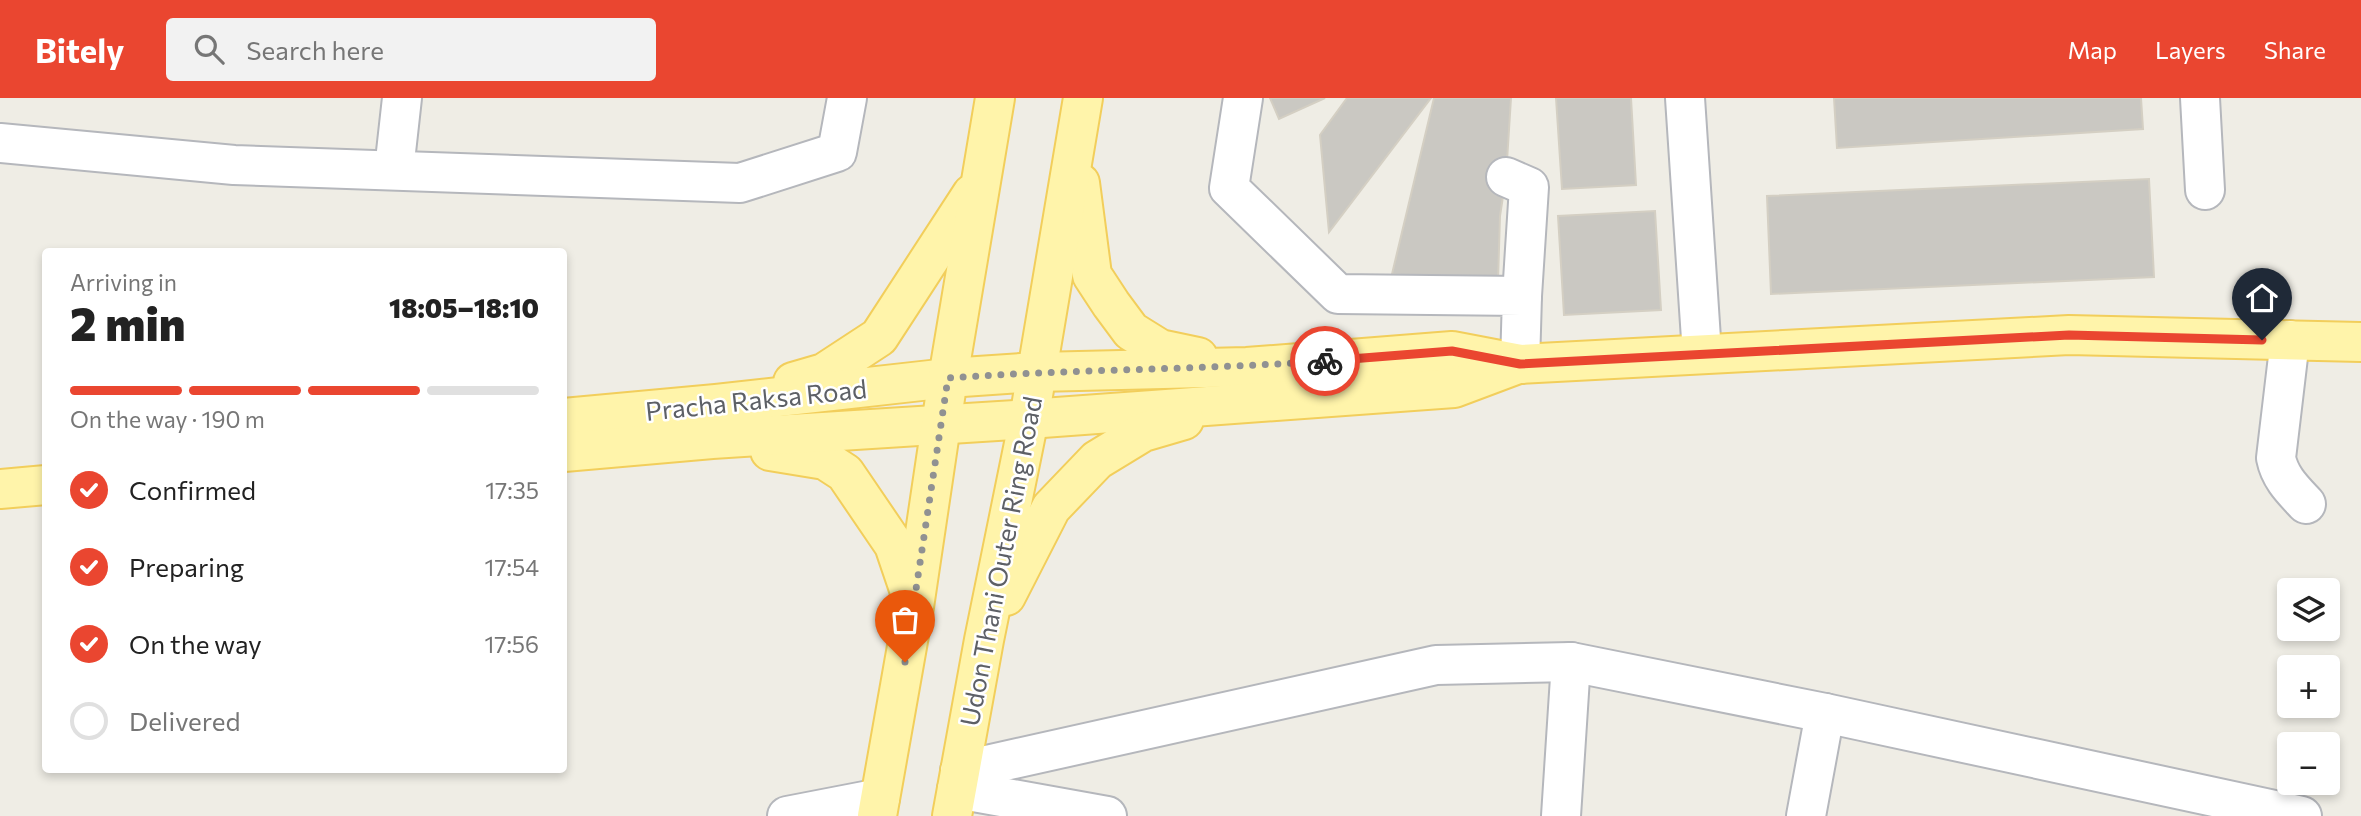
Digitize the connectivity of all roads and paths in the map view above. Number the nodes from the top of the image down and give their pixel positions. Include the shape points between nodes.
1 (402, 98) edge
2 (846, 98) edge
3 (995, 98) edge
4 (1083, 98) edge
5 (1243, 98) edge
6 (1685, 98) edge
7 (2200, 98) edge
8 (1075, 142) junction
9 (0, 143) edge
10 (394, 170) junction
11 (1506, 177) dead end
12 (982, 178) junction
13 (2205, 190) dead end
14 (1522, 296) junction
15 (2290, 340) junction
16 (2361, 342) edge
17 (1702, 354) junction
18 (1520, 364) junction
19 (1037, 372) junction
20 (948, 378) junction
21 (1243, 385) junction
22 (567, 418) edge
23 (1029, 419) junction
24 (714, 422) junction
25 (941, 424) junction
26 (567, 451) edge
27 (42, 485) edge
28 (0, 489) edge
29 (2306, 505) dead end
30 (914, 607) junction
31 (984, 640) junction
32 (1571, 662) junction
33 (1825, 713) junction
34 (956, 792) edge
35 (879, 807) edge
36 (786, 816) edge
37 (1107, 816) edge
38 (1561, 816) edge
39 (1805, 816) edge
40 (2302, 816) edge

1 - 10 street
2 - 10 street via 837,152 740,183
3 - 12 main road
4 - 8 main road, Udon Thani Outer Ring Road
5 - 14 street via 1229,188 1338,294
6 - 17 street
7 - 13 street
8 - 19 main road, Udon Thani Outer Ring Road
8 - 21 main road via 1093,275 1131,331 1160,349
9 - 10 street via 234,165
11 - 14 street via 1529,187
12 - 20 main road
12 - 24 main road via 879,337 824,373
14 - 18 street
15 - 16 main road
15 - 17 main road via 2069,335
15 - 29 street via 2276,458 2285,481
17 - 18 main road
18 - 21 main road via 1452,351
19 - 20 main road, Pracha Raksa Road
19 - 21 main road, Pracha Raksa Road
19 - 23 main road, Udon Thani Outer Ring Road
20 - 24 main road, Pracha Raksa Road
20 - 25 main road
21 - 23 main road, Pracha Raksa Road
21 - 31 main road via 1143,432 1097,460 1051,508
22 - 24 main road, Pracha Raksa Road
23 - 25 main road, Pracha Raksa Road
23 - 31 main road, Udon Thani Outer Ring Road
24 - 25 main road, Pracha Raksa Road
24 - 26 main road, Pracha Raksa Road
24 - 30 main road via 825,460 845,473 894,545
25 - 30 main road
27 - 28 main road
30 - 35 main road
31 - 34 main road, Udon Thani Outer Ring Road
32 - 33 street
32 - 34 street via 1436,665
32 - 38 street
33 - 39 street
33 - 40 street
34 - 37 street
35 - 36 street

